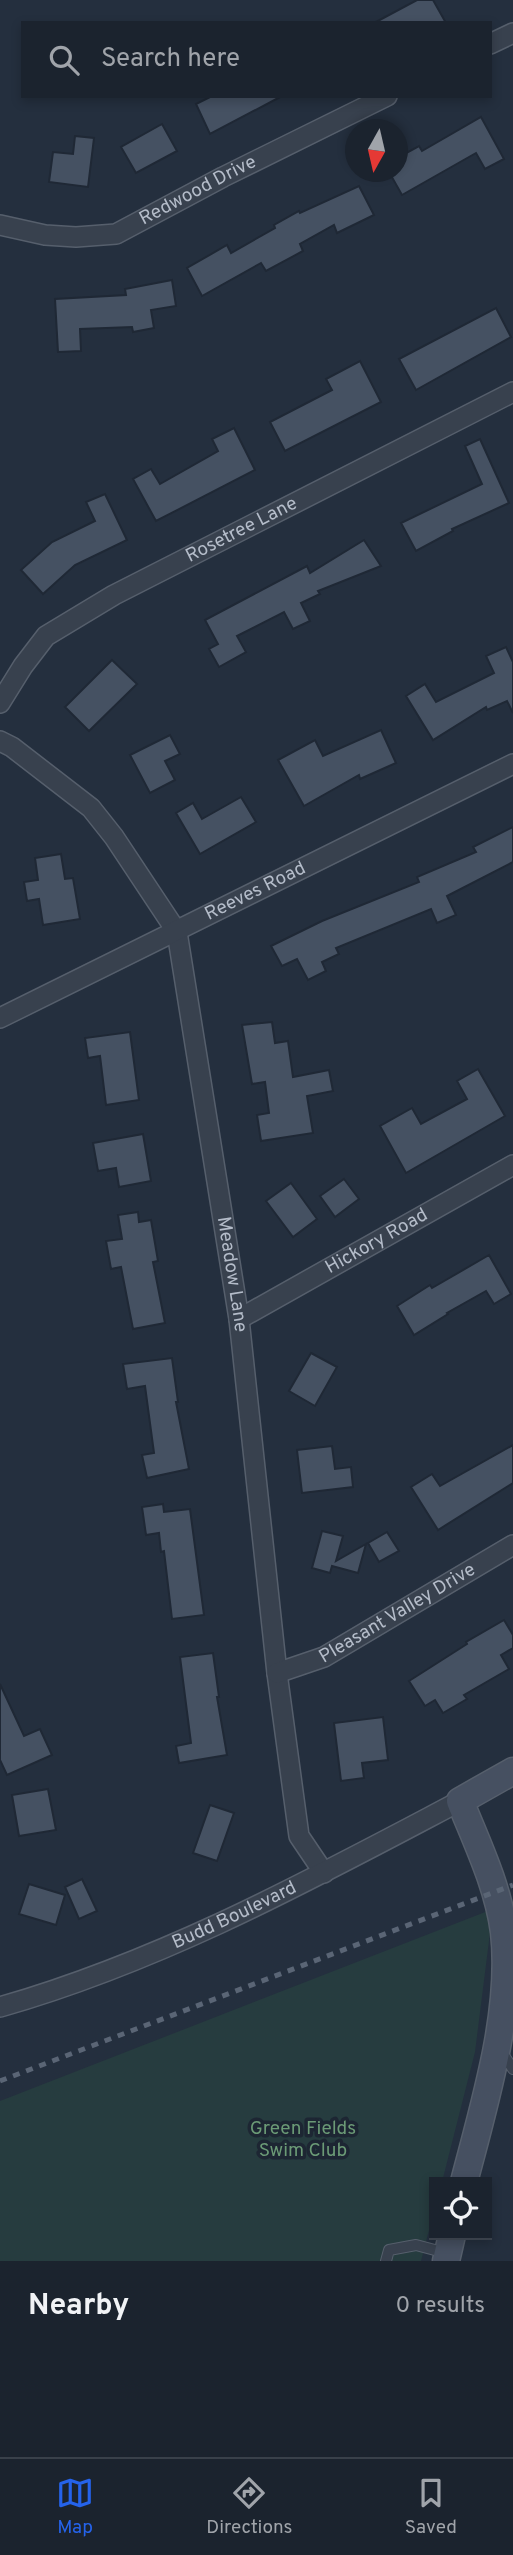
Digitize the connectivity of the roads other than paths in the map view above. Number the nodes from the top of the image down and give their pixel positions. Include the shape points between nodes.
1 (513, 33) edge
2 (492, 43) edge
3 (383, 98) edge
4 (0, 225) edge
5 (513, 392) edge
6 (0, 703) edge
7 (0, 741) edge
8 (513, 765) edge
9 (177, 932) junction
10 (0, 1018) edge
11 (513, 1165) edge
12 (240, 1319) junction
13 (513, 1545) edge
14 (277, 1673) junction
15 (513, 1771) edge
16 (460, 1801) junction
17 (324, 1873) junction
18 (0, 2007) edge
19 (506, 2058) edge
20 (466, 2177) edge
21 (448, 2250) edge
22 (386, 2261) edge

1 - 2 street
3 - 4 street, Redwood Drive via 117,234 65,236
5 - 6 street, Rosetree Lane via 114,595 46,636
7 - 9 street, Meadow Lane via 91,808
8 - 9 street, Reeves Road
9 - 10 street, Reeves Road
9 - 12 street, Meadow Lane
11 - 12 street, Hickory Road
12 - 14 street, Meadow Lane
13 - 14 street, Pleasant Valley Drive via 324,1657
14 - 17 street, Meadow Lane via 299,1836
15 - 16 street
16 - 17 street, Budd Boulevard
16 - 19 street via 495,1892 505,1933
17 - 18 street, Budd Boulevard via 135,1962
19 - 20 street
21 - 22 lane via 416,2245 389,2250

